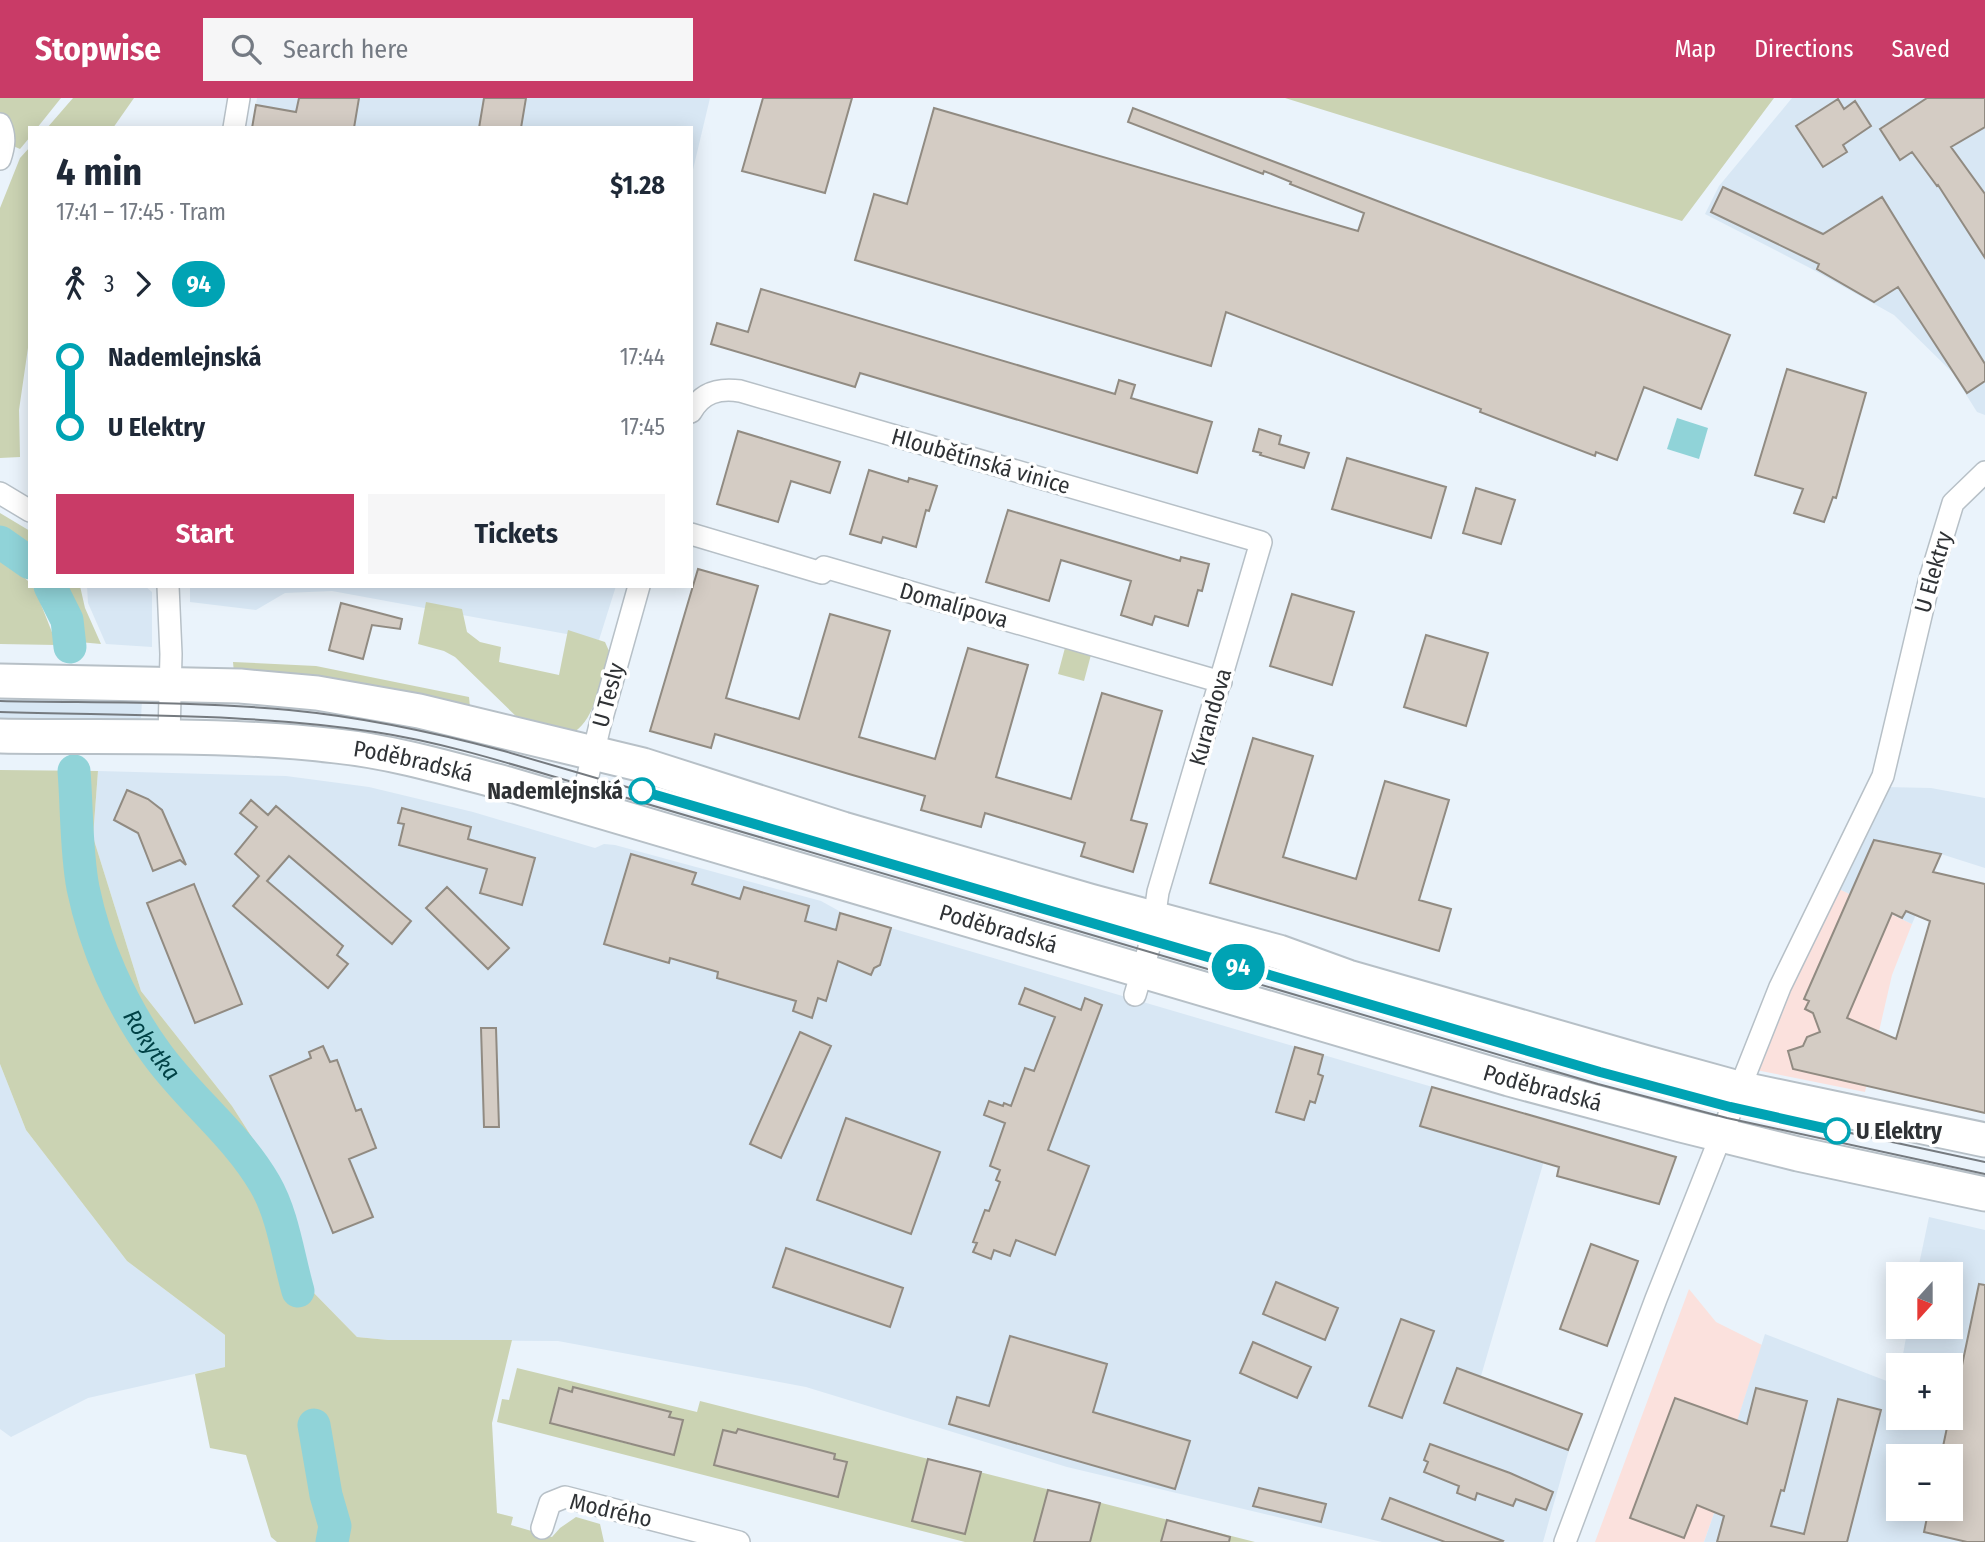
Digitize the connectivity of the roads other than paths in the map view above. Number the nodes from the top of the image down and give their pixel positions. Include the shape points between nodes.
1 (239, 98) edge
2 (0, 124) edge
3 (234, 126) edge
4 (0, 159) edge
5 (696, 405) edge
6 (1985, 472) edge
7 (0, 494) edge
8 (28, 510) edge
9 (693, 535) edge
10 (1261, 542) joint
11 (169, 588) edge
12 (638, 588) edge
13 (0, 681) edge
14 (1221, 682) junction
15 (171, 685) junction
16 (0, 736) edge
17 (169, 738) junction
18 (593, 754) junction
19 (581, 805) junction
20 (1157, 905) junction
21 (1138, 983) junction
22 (1738, 1088) junction
23 (1722, 1135) junction
24 (1985, 1140) edge
25 (1985, 1194) edge
26 (542, 1528) dead end
27 (739, 1542) edge
28 (1565, 1542) edge

1 - 3 street
2 - 4 street via 4,141
5 - 10 street, Hloubětínská vinice via 712,392 740,391
6 - 22 street, U Elektry via 1953,503 1929,582 1883,776 1780,986
7 - 8 street
9 - 14 street, Domalípova via 822,573 824,567
10 - 14 street, Kurandova
11 - 15 street
12 - 18 street, U Tesly
13 - 15 main road
14 - 20 street, Kurandova
15 - 17 street
15 - 18 main road via 240,686 419,710
16 - 17 main road, Poděbradská
17 - 19 main road, Poděbradská via 271,740 359,749 410,758
18 - 19 street, U Tesly
18 - 20 main road via 643,765 1090,901
19 - 21 main road, Poděbradská
20 - 21 street, Kurandova
20 - 22 main road via 1373,984
21 - 23 main road, Poděbradská
22 - 23 street, U Elektry
22 - 24 main road
23 - 25 main road, Poděbradská
23 - 28 street, U Elektry
26 - 27 street, Modrého via 551,1503 565,1497

